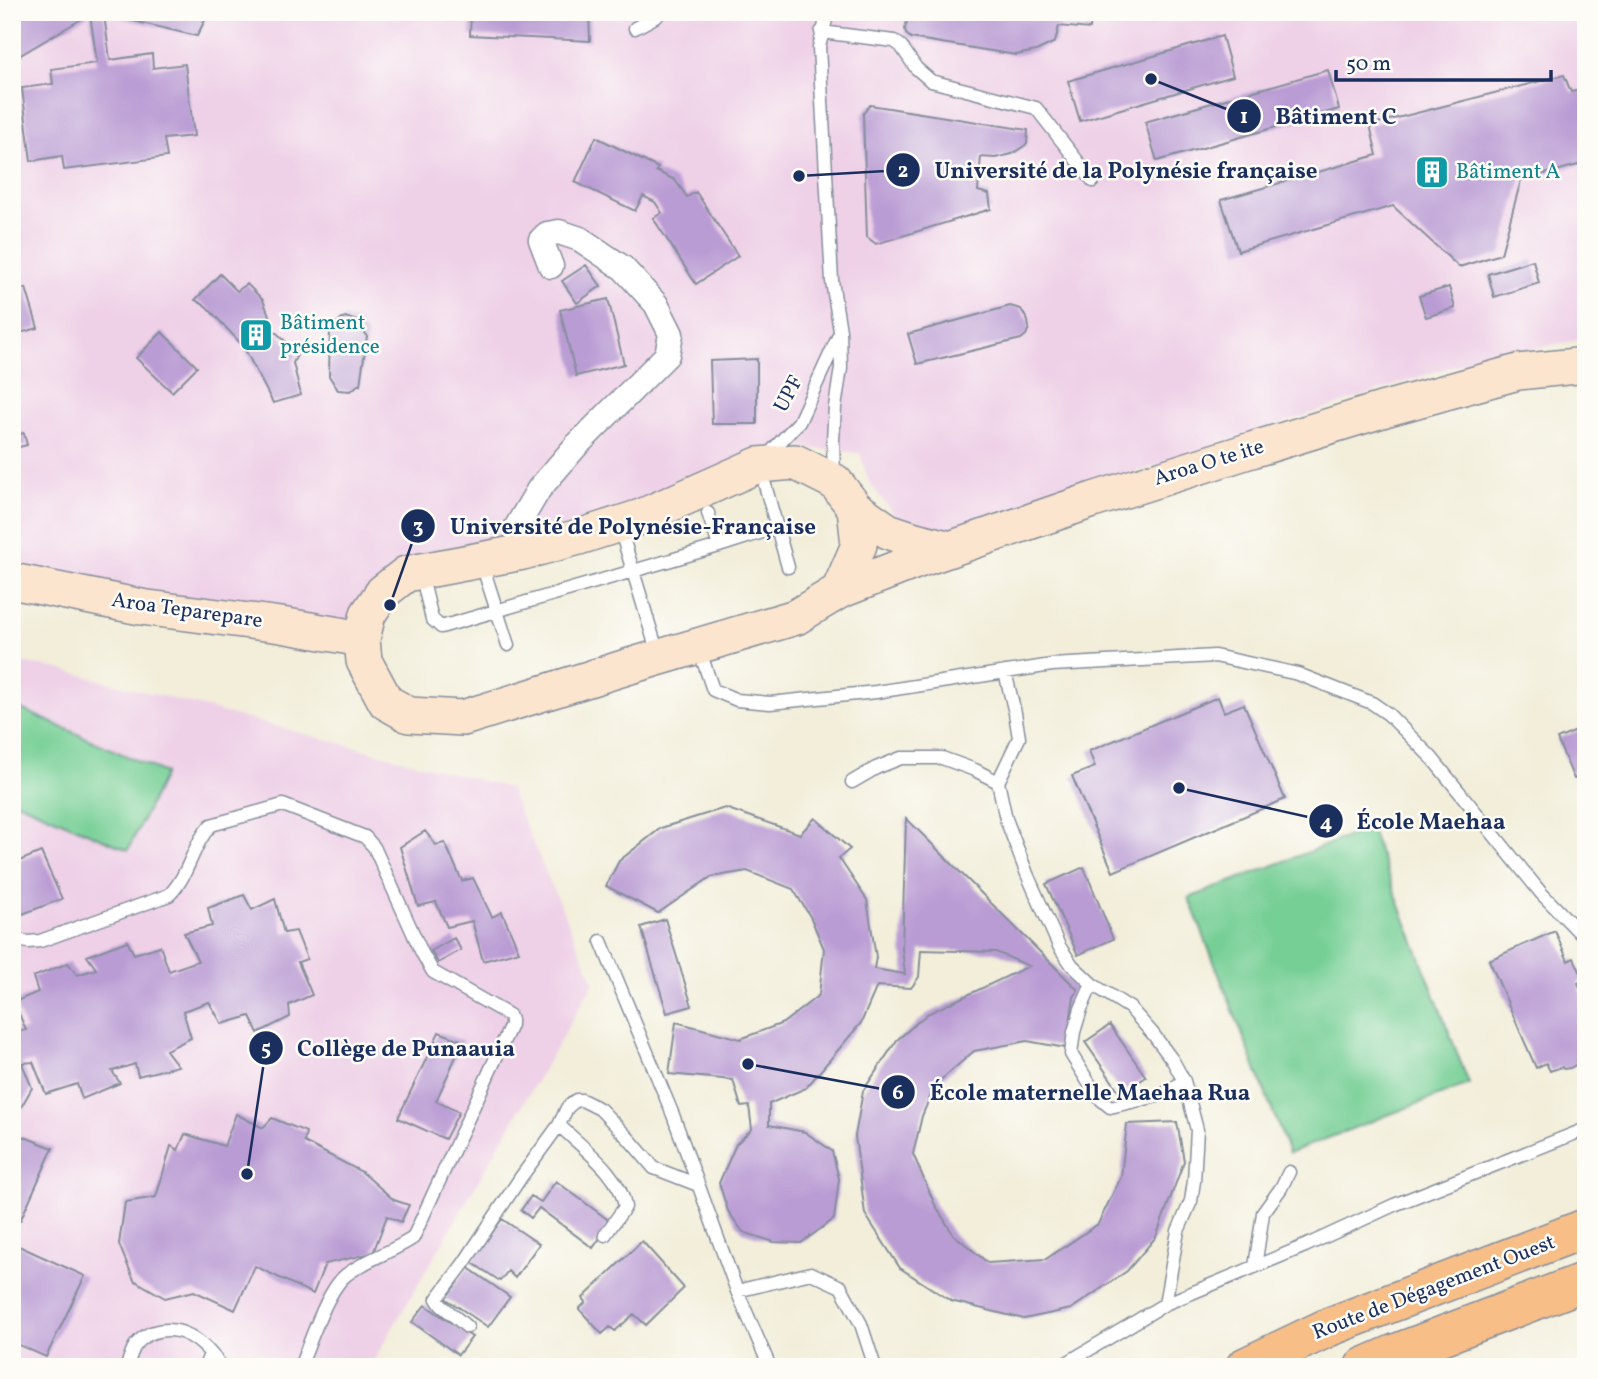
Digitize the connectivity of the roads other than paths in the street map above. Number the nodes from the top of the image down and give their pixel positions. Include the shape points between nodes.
1 (659, 12) edge
2 (828, 12) edge
3 (635, 28) dead end
4 (821, 32) junction
5 (1093, 181) dead end
6 (551, 266) dead end
7 (840, 331) junction
8 (1586, 365) edge
9 (761, 475) junction
10 (845, 495) junction
11 (708, 513) dead end
12 (619, 524) junction
13 (778, 527) junction
14 (719, 546) junction
15 (950, 549) junction
16 (523, 552) junction
17 (788, 567) dead end
18 (632, 572) junction
19 (486, 577) dead end
20 (12, 581) edge
21 (425, 590) dead end
22 (839, 591) junction
23 (497, 611) junction
24 (362, 639) junction
25 (508, 645) dead end
26 (698, 646) junction
27 (659, 657) junction
28 (1005, 672) junction
29 (852, 782) dead end
30 (998, 782) junction
31 (12, 939) edge
32 (601, 942) dead end
33 (1586, 942) edge
34 (1092, 984) junction
35 (1184, 1081) junction
36 (559, 1125) junction
37 (1586, 1129) edge
38 (1289, 1172) dead end
39 (698, 1185) junction
40 (1586, 1228) edge
41 (605, 1235) dead end
42 (1255, 1267) junction
43 (1586, 1281) edge
44 (737, 1291) junction
45 (1165, 1304) junction
46 (467, 1327) dead end
47 (210, 1353) junction
48 (127, 1367) edge
49 (205, 1367) edge
50 (222, 1367) edge
51 (300, 1367) edge
52 (771, 1367) edge
53 (875, 1367) edge
54 (1060, 1367) edge
55 (1245, 1367) edge
56 (1364, 1367) edge

1 - 3 lane
2 - 4 lane
4 - 5 lane via 894,41 930,81 1036,107
4 - 7 lane via 832,281
6 - 16 street via 541,240 547,234 559,232 580,239 623,268 656,304 671,334 667,355 539,489 516,528
7 - 9 lane, UPF via 799,422
7 - 10 lane via 833,440
8 - 15 main road, Aroa O te ite via 1518,372 1385,409
9 - 10 main road via 795,462
9 - 12 main road
9 - 13 lane
10 - 15 main road via 888,531
10 - 22 main road via 859,545
11 - 14 lane
12 - 16 main road
12 - 18 lane
13 - 14 lane
13 - 17 lane
14 - 18 lane
15 - 22 main road, Aroa O te ite
16 - 24 main road via 407,574 383,592 368,614
18 - 23 lane
18 - 27 lane
19 - 23 lane
20 - 24 main road, Aroa Teparepare via 141,607
21 - 23 lane via 432,619 441,627
22 - 26 main road, Aroa O te ite via 796,617
23 - 25 lane
24 - 27 main road, Aroa O te ite via 364,661 386,702 409,715 463,718
26 - 27 main road, Aroa O te ite
26 - 28 lane via 713,690 737,700 770,702 876,692
28 - 30 lane via 1019,738
28 - 33 lane via 1052,664 1215,656 1298,674 1372,703 1431,757
29 - 30 lane via 901,758 942,758
30 - 34 lane via 1006,819 1059,946
31 - 51 lane via 40,942 169,895 179,886 211,825 282,805 365,837 374,847 433,972 509,1014 511,1025 412,1238 337,1283
32 - 39 lane
34 - 35 lane via 1130,1008
34 - 35 lane via 1080,1009 1071,1054 1097,1096 1110,1107 1162,1095
35 - 45 lane via 1197,1130 1194,1181 1178,1231
36 - 39 lane via 566,1108 582,1100 600,1109 654,1168
36 - 41 lane via 621,1191 625,1207
36 - 46 lane via 437,1299
37 - 42 lane via 1394,1205
38 - 42 lane via 1263,1213
39 - 44 lane
40 - 55 highway, Route de Dégagement Ouest via 1329,1327
42 - 45 lane
43 - 56 highway
44 - 52 lane
44 - 53 lane via 811,1273 841,1287 861,1324
45 - 54 lane
47 - 48 lane via 190,1336 156,1330 135,1346
47 - 49 lane
47 - 50 lane

